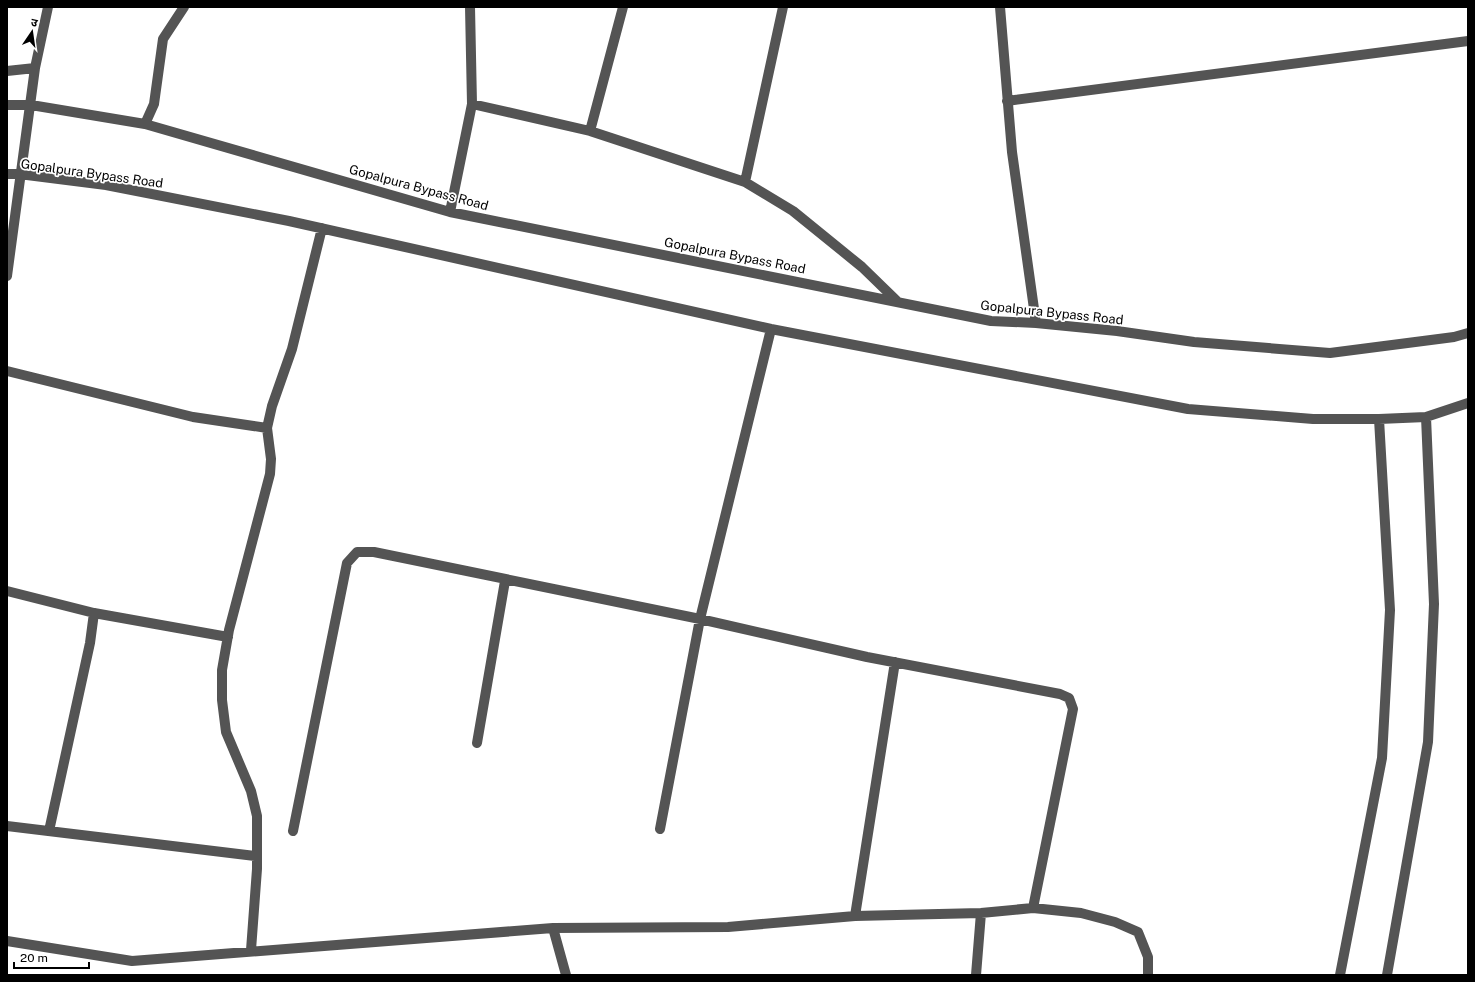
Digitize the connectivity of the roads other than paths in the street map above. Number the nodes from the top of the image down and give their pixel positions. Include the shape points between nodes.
1 (48, 7) edge
2 (184, 7) edge
3 (470, 7) edge
4 (623, 7) edge
5 (783, 7) edge
6 (1000, 7) edge
7 (1468, 41) edge
8 (35, 68) junction
9 (7, 71) edge
10 (1007, 101) junction
11 (472, 104) junction
12 (7, 105) edge
13 (31, 105) junction
14 (145, 124) junction
15 (590, 131) junction
16 (7, 174) edge
17 (19, 174) junction
18 (745, 182) junction
19 (450, 212) junction
20 (322, 228) junction
21 (7, 276) edge
22 (897, 301) junction
23 (1036, 323) junction
24 (771, 329) junction
25 (1468, 332) edge
26 (7, 371) edge
27 (1468, 403) edge
28 (1426, 417) junction
29 (1379, 419) junction
30 (268, 428) junction
31 (505, 581) junction
32 (7, 591) edge
33 (94, 613) junction
34 (700, 619) junction
35 (228, 637) junction
36 (896, 662) junction
37 (477, 743) dead end
38 (7, 826) edge
39 (660, 830) dead end
40 (49, 831) junction
41 (293, 831) dead end
42 (255, 856) junction
43 (1033, 908) junction
44 (981, 913) junction
45 (855, 916) junction
46 (553, 928) junction
47 (7, 940) edge
48 (252, 950) junction
49 (566, 975) edge
50 (976, 975) edge
51 (1148, 975) edge
52 (1340, 975) edge
53 (1387, 975) edge

1 - 8 street
2 - 14 street via 163,39 154,104
3 - 11 street
4 - 15 street
5 - 18 street
6 - 10 street
7 - 10 street
8 - 9 street
8 - 13 street
10 - 23 street
11 - 15 street
11 - 19 street
12 - 13 street, Gopalpura Bypass Road
13 - 14 street, Gopalpura Bypass Road
13 - 17 street
14 - 19 street, Gopalpura Bypass Road
15 - 18 street
16 - 17 street, Gopalpura Bypass Road
17 - 20 street, Gopalpura Bypass Road via 106,185
17 - 21 street
18 - 22 street via 793,211 862,267
19 - 22 street, Gopalpura Bypass Road
20 - 24 street, Gopalpura Bypass Road
20 - 30 street via 292,349 272,406
22 - 23 street, Gopalpura Bypass Road via 991,321
23 - 25 street, Gopalpura Bypass Road via 1194,342 1330,353 1454,337
24 - 29 street, Gopalpura Bypass Road via 1188,410 1313,419
24 - 34 street
26 - 30 street via 193,417
27 - 28 street, Gopalpura Bypass Road
28 - 29 street, Gopalpura Bypass Road
28 - 53 street via 1434,604 1428,742
29 - 52 street via 1390,610 1382,758
30 - 35 street via 270,474
31 - 34 street
31 - 37 street
31 - 41 street via 374,552 357,552 347,563
32 - 33 street
33 - 35 street
33 - 40 street via 90,643
34 - 36 street
34 - 39 street
35 - 42 street via 222,670 222,700 226,732 251,791 257,816
36 - 43 street via 1070,698 1073,709
36 - 45 street
38 - 40 street
40 - 42 street
42 - 48 street
43 - 44 street
43 - 51 street via 1081,913 1115,922 1138,932 1148,957
44 - 45 street
44 - 50 street
45 - 46 street via 728,927
46 - 48 street
46 - 49 street
47 - 48 street via 132,961

